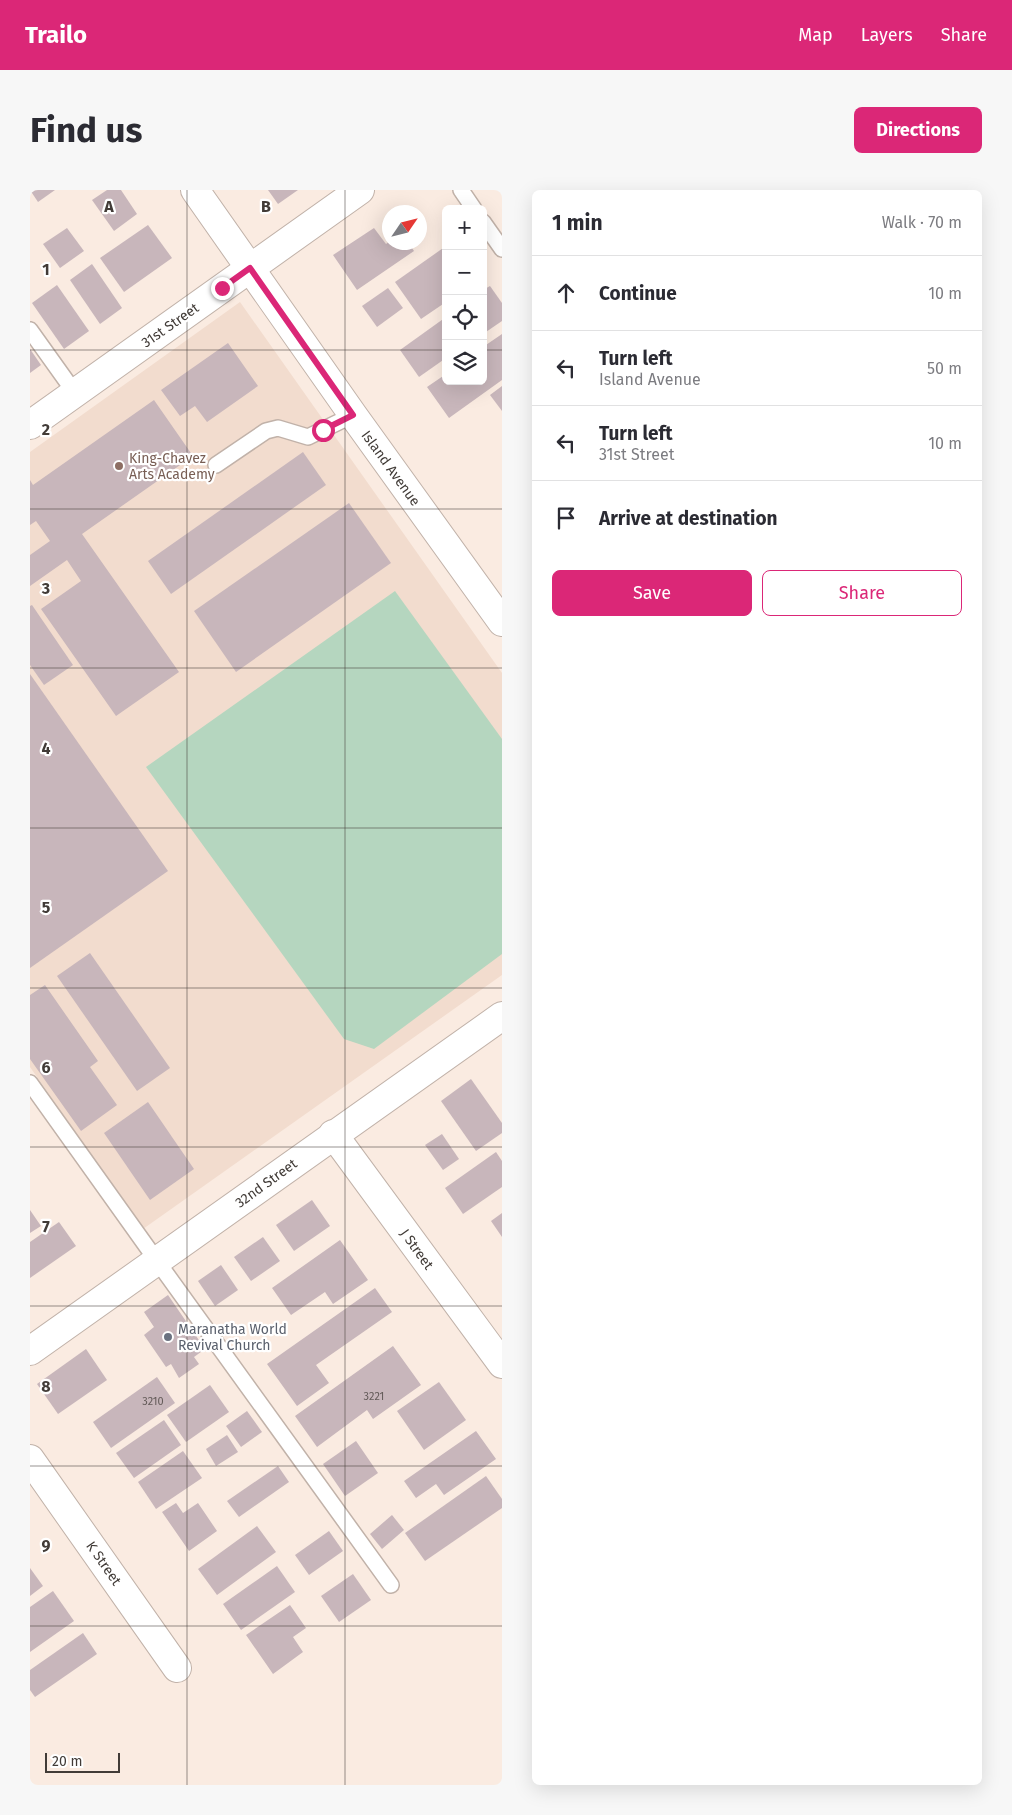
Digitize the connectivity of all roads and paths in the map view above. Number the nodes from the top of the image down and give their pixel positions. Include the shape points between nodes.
1 (195, 190) edge
2 (360, 190) edge
3 (460, 190) edge
4 (471, 205) edge
5 (487, 228) edge
6 (502, 249) edge
7 (250, 268) junction
8 (30, 330) edge
9 (75, 393) junction
10 (353, 415) junction
11 (30, 425) edge
12 (216, 465) dead end
13 (502, 622) edge
14 (502, 1016) edge
15 (30, 1083) edge
16 (333, 1134) junction
17 (157, 1261) junction
18 (30, 1351) edge
19 (502, 1364) edge
20 (30, 1459) edge
21 (391, 1585) dead end
22 (177, 1668) dead end

1 - 7 street, Island Avenue
2 - 7 street, 31st Street
3 - 4 lane
5 - 6 lane
7 - 9 street, 31st Street
7 - 10 street, Island Avenue
8 - 9 lane
9 - 11 street, 31st Street
10 - 12 lane via 308,437 278,428 266,430
10 - 13 street, Island Avenue
14 - 16 street, 32nd Street
15 - 17 lane
16 - 17 street, 32nd Street
16 - 19 street, J Street
17 - 18 street, 32nd Street
17 - 21 lane
20 - 22 street, K Street

